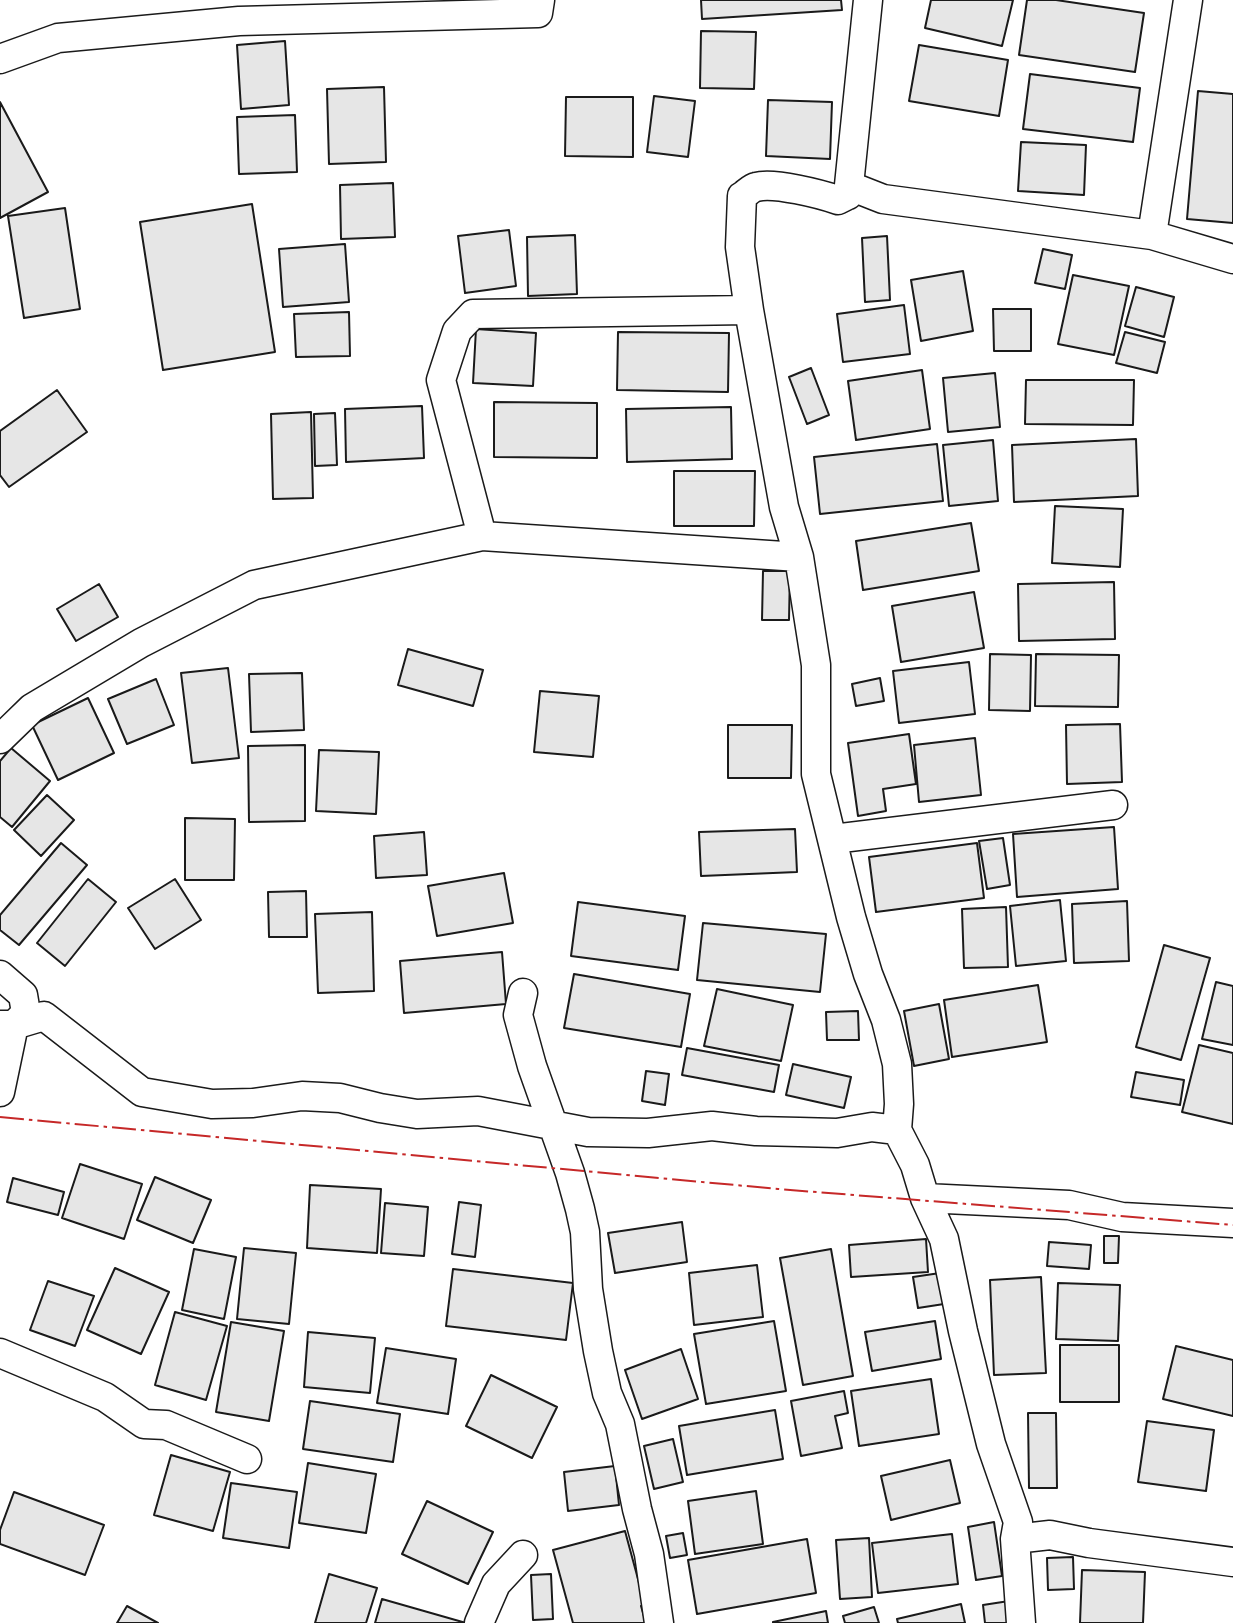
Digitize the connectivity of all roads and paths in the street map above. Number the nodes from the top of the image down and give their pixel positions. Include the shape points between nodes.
1 (540, 0) edge
2 (868, 0) edge
3 (1188, 0) edge
4 (239, 11) edge
5 (0, 59) edge
6 (848, 195) junction
7 (1152, 235) junction
8 (1233, 259) edge
9 (749, 310) junction
10 (482, 536) junction
11 (799, 557) junction
12 (0, 739) edge
13 (1113, 805) dead end
14 (834, 839) junction
15 (0, 975) edge
16 (523, 993) dead end
17 (7, 1025) edge
18 (0, 1093) edge
19 (553, 1124) junction
20 (897, 1130) junction
21 (925, 1198) junction
22 (1233, 1223) edge
23 (0, 1353) edge
24 (247, 1459) dead end
25 (1015, 1539) junction
26 (523, 1555) dead end
27 (1233, 1562) edge
28 (479, 1623) edge
29 (659, 1623) edge
30 (1021, 1623) edge

1 - 4 street via 538,13
2 - 6 street
3 - 7 street
4 - 5 street via 58,38
6 - 7 street via 855,188 883,199
6 - 9 street via 838,200 793,188 755,187 742,196 740,247
7 - 8 street
9 - 10 street via 473,313 457,331 441,380
9 - 11 street via 784,507
10 - 11 street
10 - 12 street via 254,585 141,643 32,708
11 - 14 street via 816,665 817,774
13 - 14 street
14 - 20 street via 851,917 897,1064
15 - 17 street via 23,995 26,1013
16 - 19 street via 518,1015
17 - 18 street
17 - 19 street via 44,1016 142,1092 172,1098 212,1104 302,1096 340,1098 417,1114 478,1111
19 - 20 street via 588,1132 648,1133 712,1126 788,1132
19 - 29 street via 585,1232 598,1351 607,1393 620,1424
20 - 21 street
21 - 22 street via 1069,1205 1122,1217
21 - 25 street via 944,1239 991,1444 1018,1522
23 - 24 street via 105,1397 144,1424 166,1425
25 - 27 street via 1050,1535
25 - 30 street
26 - 28 street via 496,1584

